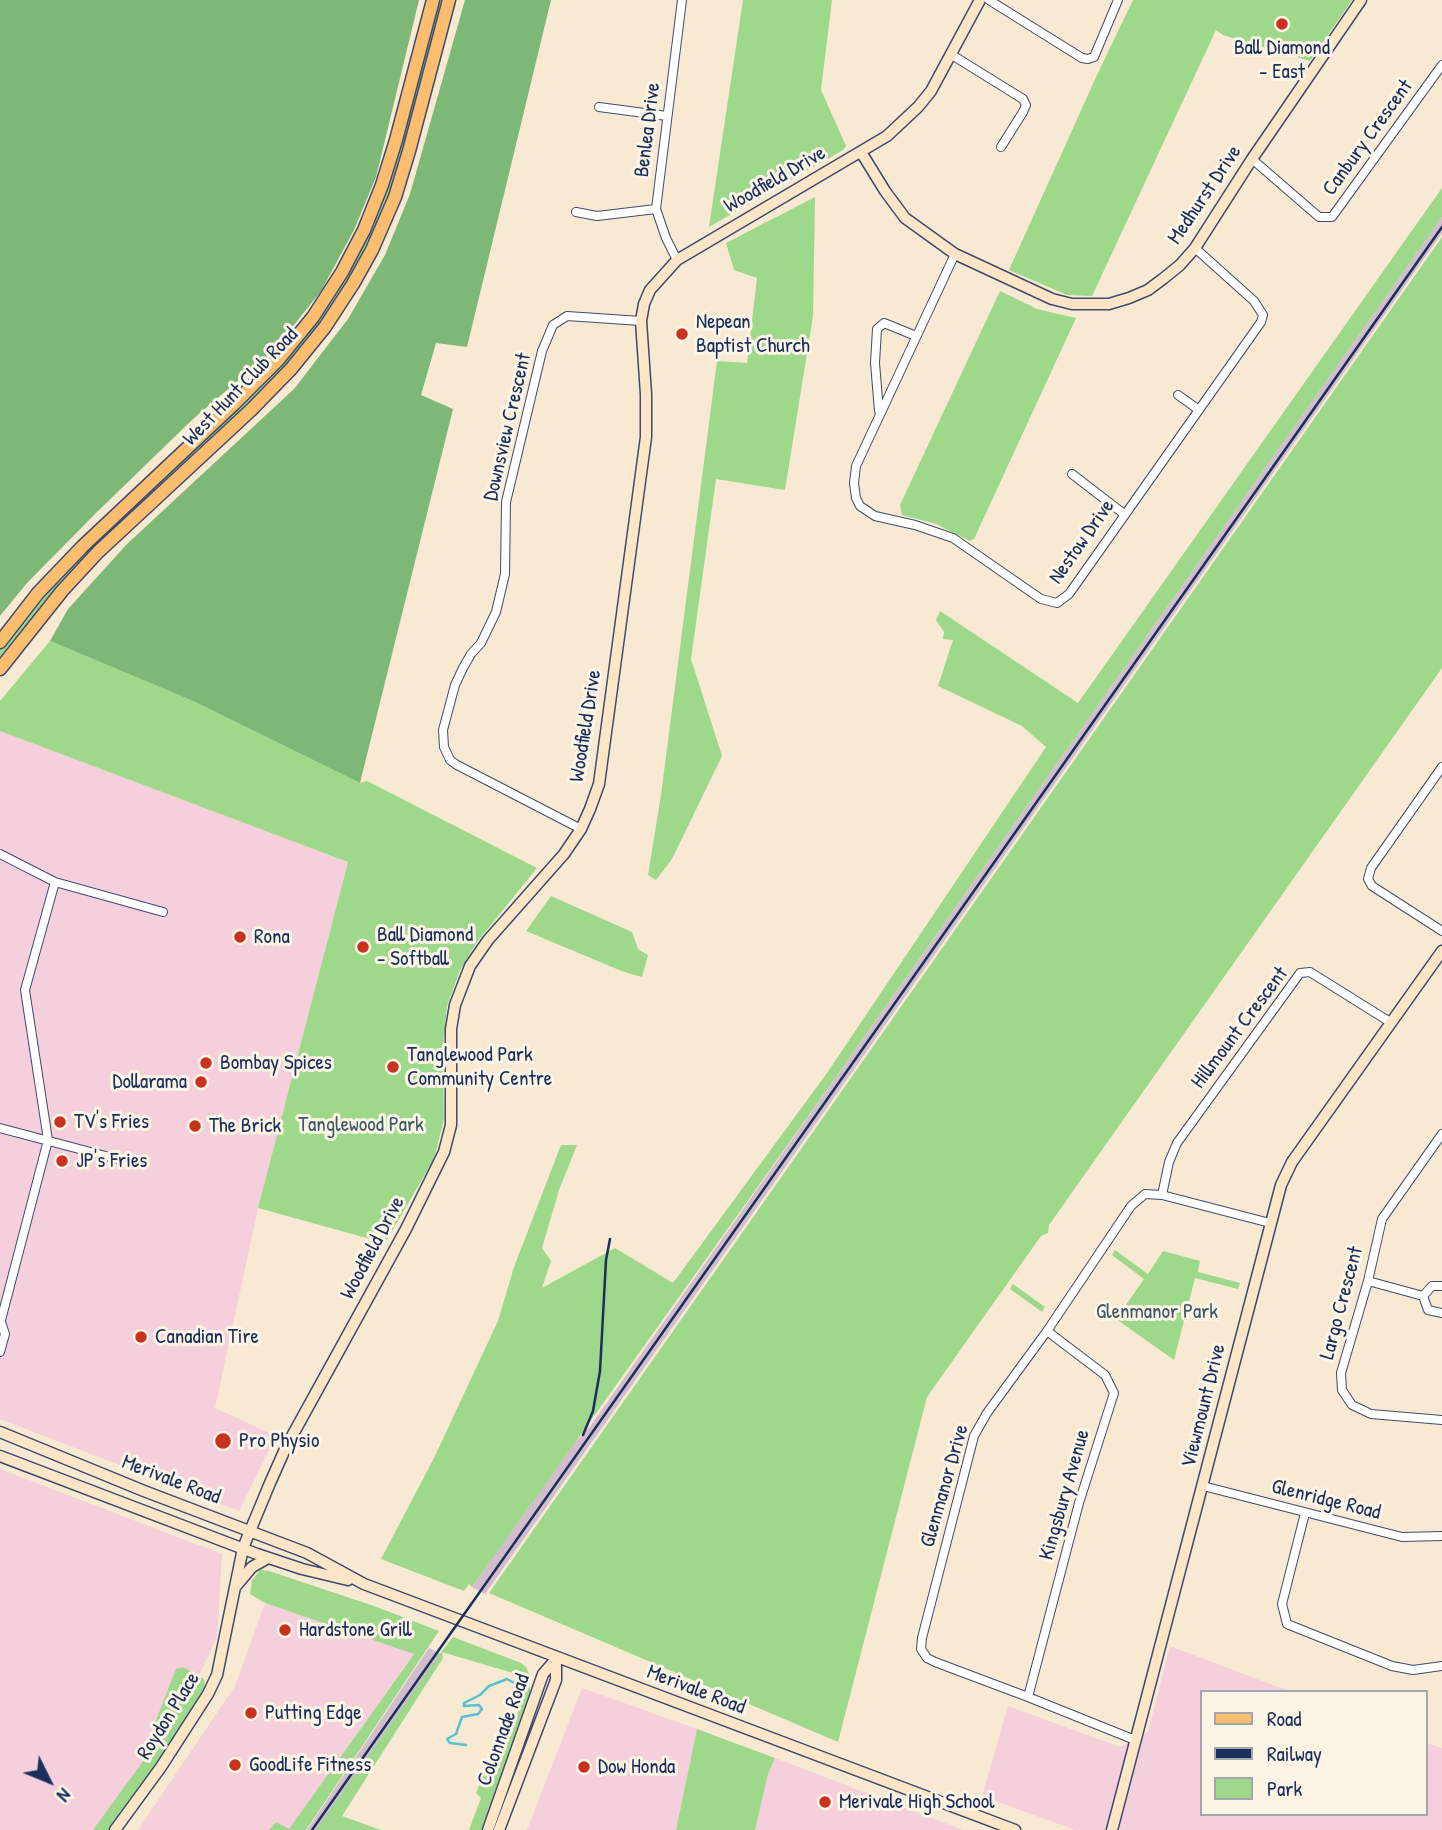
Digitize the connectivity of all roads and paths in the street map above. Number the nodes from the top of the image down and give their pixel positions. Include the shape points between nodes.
1 (433, 0) edge
2 (449, 0) edge
3 (682, 0) edge
4 (980, 0) edge
5 (989, 0) edge
6 (1118, 0) edge
7 (1361, 0) edge
8 (952, 55) junction
9 (1442, 65) edge
10 (599, 107) dead end
11 (667, 116) junction
12 (1001, 147) dead end
13 (861, 152) junction
14 (1252, 159) junction
15 (656, 209) junction
16 (576, 212) dead end
17 (1195, 248) junction
18 (955, 254) junction
19 (677, 260) junction
20 (640, 321) junction
21 (916, 336) junction
22 (1178, 395) dead end
23 (1199, 410) junction
24 (880, 413) junction
25 (1072, 474) dead end
26 (1124, 514) junction
27 (0, 642) edge
28 (0, 669) edge
29 (1442, 767) edge
30 (581, 829) junction
31 (0, 854) edge
32 (55, 881) junction
33 (163, 912) dead end
34 (1442, 931) edge
35 (1442, 951) edge
36 (1391, 1022) junction
37 (0, 1128) edge
38 (1442, 1134) edge
39 (48, 1140) junction
40 (117, 1159) dead end
41 (1163, 1195) junction
42 (1270, 1223) junction
43 (1367, 1281) junction
44 (1442, 1286) edge
45 (1423, 1296) junction
46 (1442, 1313) edge
47 (1, 1323) edge
48 (1047, 1331) junction
49 (0, 1352) edge
50 (1442, 1420) edge
51 (0, 1432) edge
52 (0, 1456) edge
53 (1203, 1486) junction
54 (1305, 1513) junction
55 (250, 1530) junction
56 (1442, 1536) edge
57 (243, 1548) junction
58 (268, 1558) junction
59 (364, 1584) junction
60 (234, 1588) junction
61 (556, 1658) junction
62 (1442, 1666) edge
63 (1028, 1697) junction
64 (1135, 1740) junction
65 (115, 1830) edge
66 (488, 1830) edge
67 (499, 1830) edge
68 (1016, 1830) edge
69 (1112, 1830) edge

1 - 27 main road, West Hunt Club Road via 382,185 348,261 313,317 234,404 83,546
2 - 28 main road, West Hunt Club Road via 395,197 372,250 325,327 251,410 98,552
3 - 11 street, Benlea Drive
4 - 8 street, Woodfield Drive
5 - 6 street via 1088,59 1094,57
7 - 14 street, Medhurst Drive
8 - 12 street via 1023,99 1026,106
8 - 13 street, Woodfield Drive via 918,107 887,136
9 - 14 street, Canbury Crescent via 1332,217 1319,217
10 - 11 street
11 - 15 street, Benlea Drive
13 - 18 street, Medhurst Drive via 905,218
13 - 19 street, Woodfield Drive
14 - 17 street, Medhurst Drive
15 - 16 street via 597,216
15 - 19 street, Benlea Drive
17 - 18 street, Medhurst Drive via 1148,290 1109,304 1052,299
17 - 23 street, Nestow Drive via 1263,314
18 - 21 street, Nestow Drive
19 - 20 street, Woodfield Drive via 650,290
20 - 30 street, Woodfield Drive via 646,437 598,784
20 - 30 street, Downsview Crescent via 567,316 553,325 542,351 506,502 505,575 496,612 455,685 443,730 450,760
21 - 24 street, Nestow Drive
21 - 24 street via 884,323 877,329
22 - 23 street
23 - 26 street, Nestow Drive
24 - 26 street, Nestow Drive via 856,466 854,482 860,506 875,516 953,538 1041,599 1063,600
25 - 26 street
29 - 34 street via 1371,868 1368,879
30 - 55 street, Woodfield Drive via 470,966 455,1005 451,1125 444,1152 286,1447
31 - 32 street
32 - 33 street
32 - 39 street via 25,990
35 - 36 street, Viewmount Drive
36 - 41 street, Hillmount Crescent via 1311,972 1300,973 1177,1143
36 - 42 street, Viewmount Drive via 1292,1162
37 - 39 street
38 - 43 street, Largo Crescent via 1382,1219
39 - 40 street
39 - 47 street
41 - 42 street
41 - 48 street, Glenmanor Drive via 1145,1194 1131,1206
42 - 53 street, Viewmount Drive
43 - 45 street
43 - 50 street, Largo Crescent via 1341,1373 1342,1390 1352,1405 1371,1414
44 - 45 street via 1433,1286
45 - 46 street via 1428,1310
47 - 49 street via 5,1334
48 - 63 street, Kingsbury Avenue via 1105,1376 1114,1393 1079,1503
48 - 63 street, Glenmanor Drive via 974,1436 921,1649 935,1662
51 - 55 street, Merivale Road
52 - 57 street, Merivale Road
53 - 54 street, Glenridge Road
53 - 64 street, Viewmount Drive
54 - 56 street, Glenridge Road via 1402,1537
54 - 62 street via 1282,1604 1287,1624 1392,1666 1413,1670
55 - 57 street, Roydon Place
55 - 59 street, Merivale Road via 307,1553
57 - 58 street, Merivale Road
57 - 60 street, Roydon Place
58 - 59 street, Merivale Road
58 - 60 street via 252,1567
59 - 61 street, Merivale Road
60 - 65 street, Roydon Place via 217,1675 208,1694
61 - 66 street, Colonnade Road via 543,1674
61 - 67 street, Colonnade Road via 556,1680
61 - 68 street, Merivale Road
63 - 64 street, Glenmanor Drive
64 - 69 street, Viewmount Drive

